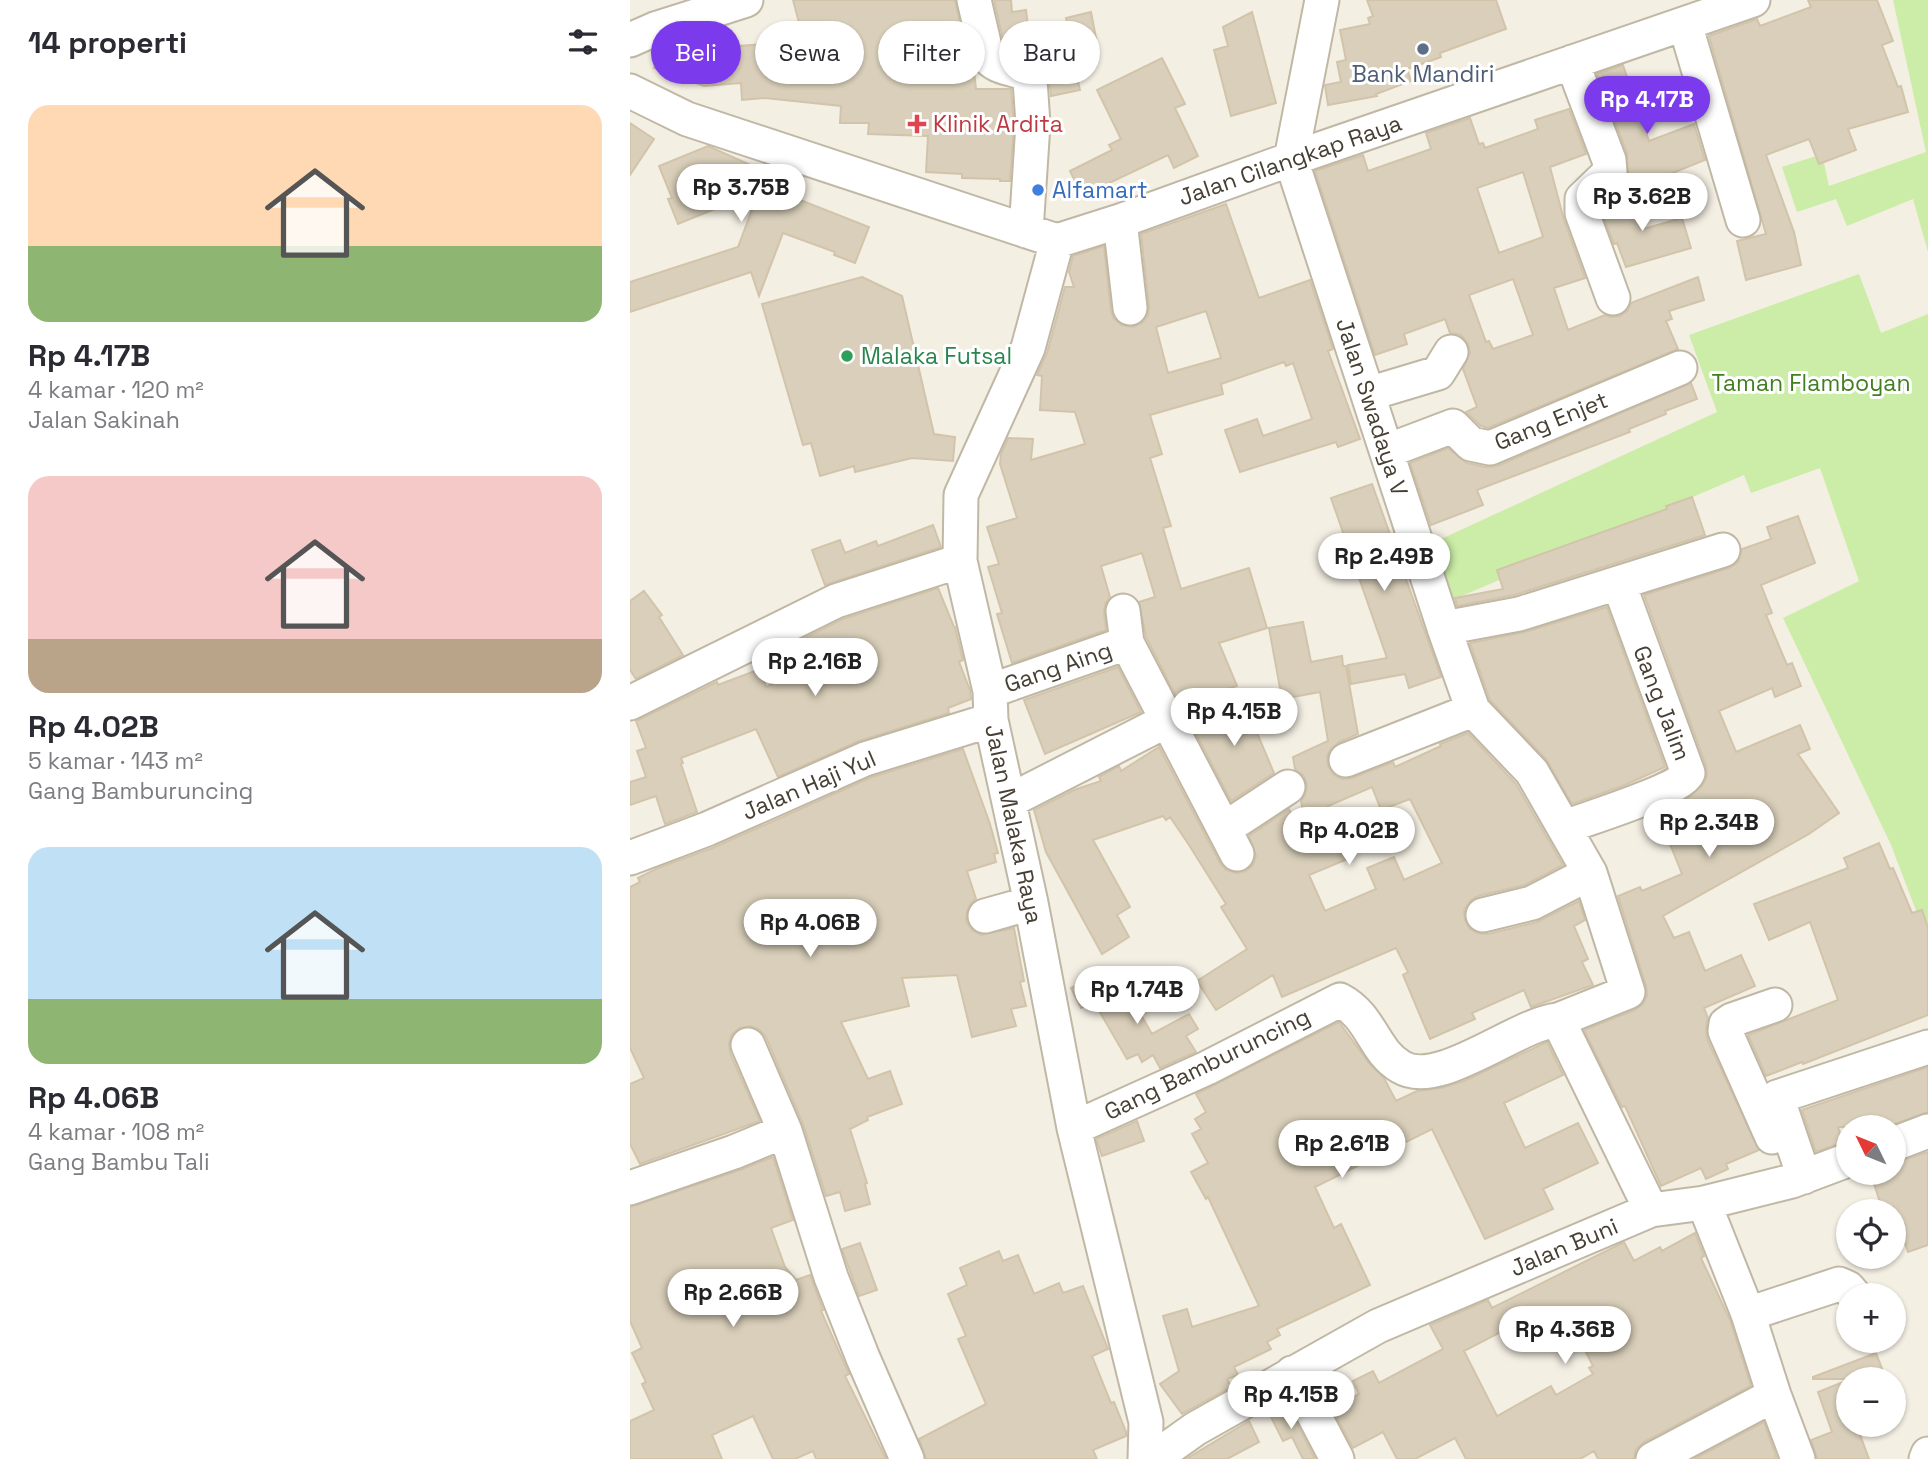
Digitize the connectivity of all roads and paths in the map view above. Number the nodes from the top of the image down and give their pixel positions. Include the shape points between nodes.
1 (746, 0) edge
2 (974, 0) edge
3 (1322, 0) edge
4 (1753, 0) edge
5 (1685, 24) junction
6 (630, 40) edge
7 (1572, 62) junction
8 (630, 90) edge
9 (1291, 159) junction
10 (1743, 220) dead end
11 (1121, 221) junction
12 (1026, 231) junction
13 (1057, 241) junction
14 (1613, 298) dead end
15 (1130, 308) dead end
16 (1451, 352) dead end
17 (1680, 368) dead end
18 (1368, 394) junction
19 (1387, 451) junction
20 (1723, 550) dead end
21 (960, 561) junction
22 (1619, 584) junction
23 (1444, 628) junction
24 (632, 696) edge
25 (991, 705) junction
26 (1473, 710) junction
27 (1166, 721) junction
28 (1346, 760) dead end
29 (1288, 787) dead end
30 (1009, 801) junction
31 (1564, 827) junction
32 (630, 858) edge
33 (1590, 873) junction
34 (1031, 903) junction
35 (1483, 915) dead end
36 (985, 916) dead end
37 (1775, 1005) dead end
38 (1558, 1020) junction
39 (748, 1045) dead end
40 (1928, 1047) edge
41 (1074, 1128) junction
42 (785, 1131) junction
43 (1928, 1131) edge
44 (1906, 1139) edge
45 (1836, 1165) edge
46 (1798, 1179) junction
47 (630, 1188) edge
48 (1704, 1203) junction
49 (1651, 1210) junction
50 (1836, 1285) edge
51 (1748, 1314) junction
52 (1292, 1373) junction
53 (1774, 1395) junction
54 (1928, 1454) edge
55 (906, 1459) edge
56 (1145, 1459) edge
57 (1153, 1459) edge
58 (1337, 1459) edge
59 (1653, 1459) edge
60 (1798, 1459) edge
61 (1926, 1459) edge

1 - 6 street
2 - 12 street via 987,57 1030,80 1033,124
3 - 9 street
4 - 5 street, Jalan Cilangkap Raya
5 - 7 street, Jalan Cilangkap Raya
5 - 10 street
7 - 9 street, Jalan Cilangkap Raya
7 - 14 street via 1609,160 1610,172 1582,199 1581,213
8 - 12 street via 687,119
9 - 11 street, Jalan Cilangkap Raya
9 - 18 street, Jalan Swadaya V
11 - 13 street, Jalan Cilangkap Raya
11 - 15 street
12 - 13 street
13 - 21 street, Jalan Malaka Raya via 1028,348 961,495
16 - 18 street via 1437,373
17 - 19 street, Gang Enjet via 1490,448 1471,444 1453,426
18 - 19 street, Jalan Swadaya V
19 - 23 street, Jalan Swadaya V
20 - 22 street
21 - 24 street via 836,601
21 - 25 street, Jalan Malaka Raya
22 - 23 street via 1518,614
22 - 31 street, Gang Jalim via 1688,773 1685,779 1649,796
23 - 26 street, Jalan Swadaya V
25 - 27 street, Gang Aing via 1125,627
25 - 30 street, Jalan Malaka Raya
25 - 32 street, Jalan Haji Yul
26 - 28 street
26 - 31 street, Jalan Swadaya V via 1532,772
27 - 29 street via 1231,841
27 - 30 street
30 - 34 street, Jalan Malaka Raya
31 - 33 street, Jalan Swadaya V
33 - 35 street via 1532,903
33 - 38 street, Jalan Swadaya V via 1628,992
34 - 36 street
34 - 41 street, Jalan Malaka Raya
37 - 46 street via 1732,1020 1725,1031
38 - 41 street, Gang Bamburuncing via 1541,1023 1453,1065 1415,1073 1396,1064 1363,1018 1340,1000
38 - 49 street
39 - 42 street
40 - 46 street via 1777,1097
41 - 56 street, Jalan Malaka Raya via 1146,1422
42 - 47 street
42 - 55 street via 831,1277
43 - 44 street
45 - 46 street, Jalan Buni
46 - 48 street, Jalan Buni
48 - 49 street, Jalan Buni
48 - 51 street
49 - 52 street, Jalan Buni via 1378,1326
50 - 51 street
51 - 53 street
52 - 57 street, Jalan Buni
52 - 58 street
53 - 59 street
53 - 60 street
54 - 61 street

